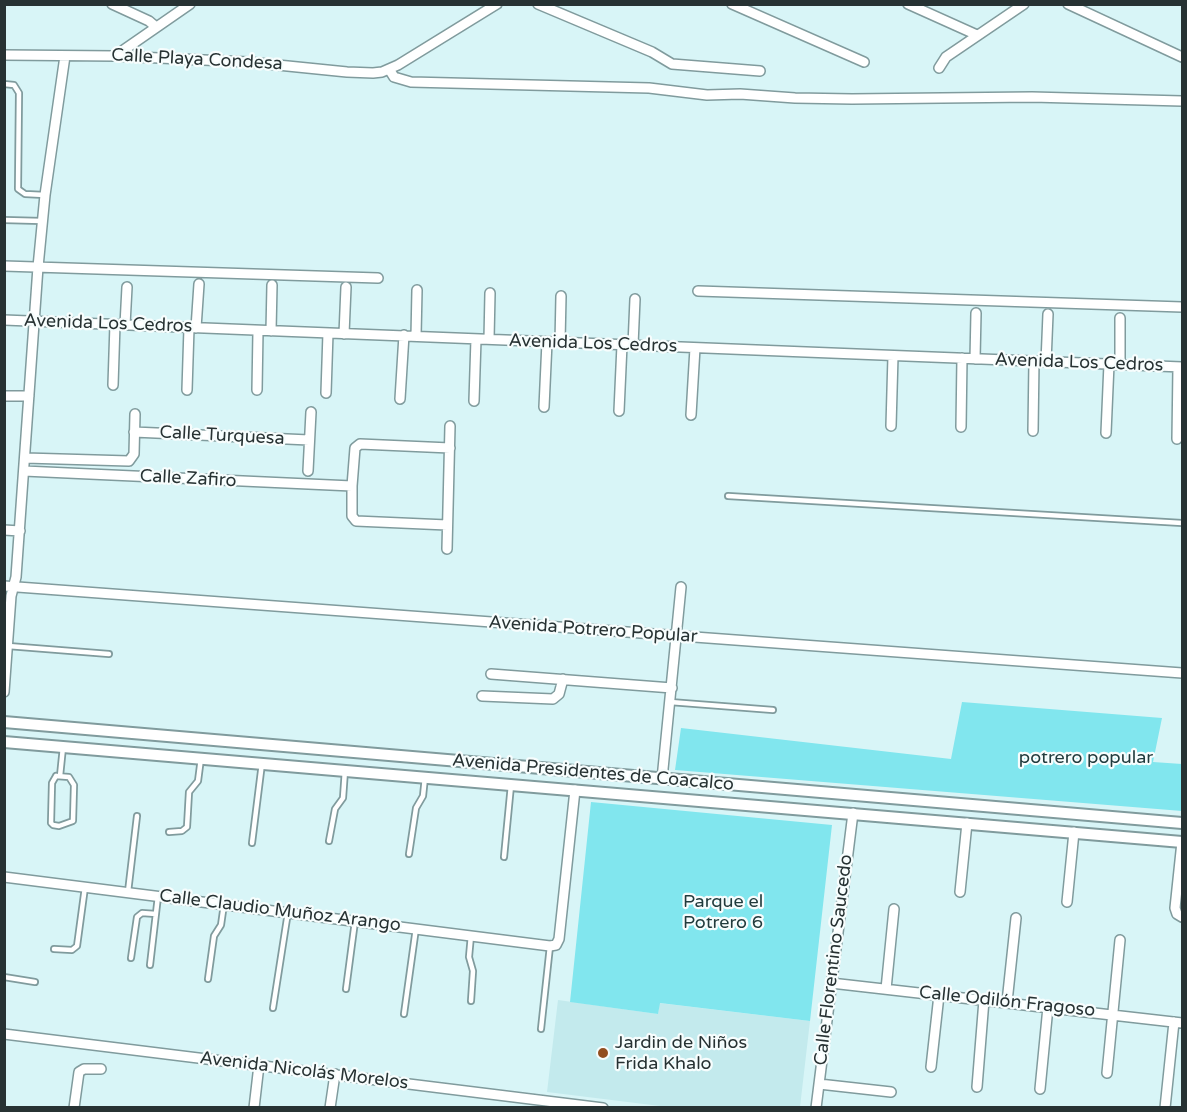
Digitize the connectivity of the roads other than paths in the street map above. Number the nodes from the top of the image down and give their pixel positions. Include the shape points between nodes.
1 (112, 4) edge
2 (190, 4) edge
3 (497, 4) edge
4 (538, 4) edge
5 (732, 4) edge
6 (908, 4) edge
7 (1024, 4) edge
8 (1068, 4) edge
9 (156, 27) junction
10 (977, 35) junction
11 (4, 55) edge
12 (65, 56) junction
13 (115, 56) junction
14 (1182, 57) edge
15 (864, 62) dead end
16 (939, 68) dead end
17 (389, 69) junction
18 (760, 71) dead end
19 (4, 84) edge
20 (1182, 101) edge
21 (45, 195) junction
22 (4, 220) edge
23 (42, 221) junction
24 (4, 266) edge
25 (38, 267) junction
26 (378, 278) dead end
27 (199, 284) dead end
28 (272, 285) dead end
29 (127, 287) dead end
30 (346, 287) dead end
31 (417, 290) dead end
32 (698, 291) dead end
33 (490, 293) dead end
34 (561, 296) dead end
35 (635, 299) dead end
36 (1182, 308) edge
37 (976, 313) dead end
38 (1048, 314) dead end
39 (1120, 318) dead end
40 (4, 320) edge
41 (35, 321) junction
42 (120, 325) junction
43 (193, 328) junction
44 (258, 331) junction
45 (271, 331) junction
46 (328, 333) junction
47 (344, 334) junction
48 (404, 335) junction
49 (416, 336) junction
50 (476, 339) junction
51 (489, 339) junction
52 (547, 342) junction
53 (560, 342) junction
54 (622, 345) junction
55 (633, 345) junction
56 (695, 348) junction
57 (893, 356) junction
58 (962, 358) junction
59 (975, 359) junction
60 (1034, 361) junction
61 (1047, 362) junction
62 (1109, 364) junction
63 (1120, 365) junction
64 (1180, 367) edge
65 (114, 385) dead end
66 (187, 390) dead end
67 (257, 390) dead end
68 (326, 393) dead end
69 (4, 396) edge
70 (29, 396) junction
71 (400, 399) dead end
72 (474, 401) dead end
73 (544, 407) dead end
74 (619, 411) dead end
75 (310, 412) dead end
76 (135, 414) dead end
77 (691, 415) dead end
78 (450, 426) dead end
79 (891, 426) dead end
80 (960, 428) dead end
81 (1033, 431) dead end
82 (134, 432) junction
83 (1106, 433) dead end
84 (1177, 439) dead end
85 (309, 440) junction
86 (450, 448) junction
87 (25, 458) junction
88 (24, 471) junction
89 (308, 471) dead end
90 (352, 486) junction
91 (728, 496) dead end
92 (1182, 523) edge
93 (447, 525) junction
94 (4, 530) edge
95 (20, 531) junction
96 (447, 549) dead end
97 (9, 586) edge
98 (681, 587) dead end
99 (7, 633) edge
100 (676, 636) junction
101 (8, 646) junction
102 (109, 654) dead end
103 (1182, 673) edge
104 (491, 674) dead end
105 (5, 679) edge
106 (563, 679) junction
107 (672, 688) junction
108 (4, 692) edge
109 (482, 696) dead end
110 (670, 702) junction
111 (773, 710) dead end
112 (4, 722) edge
113 (4, 742) edge
114 (63, 747) junction
115 (201, 758) junction
116 (262, 763) junction
117 (345, 770) junction
118 (60, 776) junction
119 (426, 777) junction
120 (662, 779) junction
121 (511, 784) junction
122 (730, 784) junction
123 (575, 790) junction
124 (728, 803) junction
125 (1005, 808) junction
126 (853, 813) junction
127 (137, 816) dead end
128 (967, 823) junction
129 (1182, 823) edge
130 (1004, 826) junction
131 (170, 832) dead end
132 (1074, 832) junction
133 (330, 841) dead end
134 (1182, 842) edge
135 (252, 843) dead end
136 (409, 854) dead end
137 (504, 857) dead end
138 (4, 877) edge
139 (85, 887) junction
140 (128, 892) junction
141 (960, 892) dead end
142 (158, 896) junction
143 (1067, 902) dead end
144 (224, 904) junction
145 (894, 909) dead end
146 (288, 912) junction
147 (156, 914) junction
148 (1182, 917) edge
149 (1016, 918) dead end
150 (355, 921) junction
151 (416, 928) junction
152 (471, 935) junction
153 (1120, 940) dead end
154 (553, 946) junction
155 (54, 949) dead end
156 (131, 958) dead end
157 (150, 965) dead end
158 (4, 977) edge
159 (208, 979) dead end
160 (35, 982) dead end
161 (831, 982) junction
162 (346, 989) dead end
163 (886, 989) junction
164 (939, 995) junction
165 (984, 1000) junction
166 (471, 1001) dead end
167 (1007, 1002) junction
168 (1048, 1007) junction
169 (273, 1008) dead end
170 (404, 1014) dead end
171 (1112, 1014) junction
172 (1178, 1022) edge
173 (541, 1029) dead end
174 (4, 1034) edge
175 (259, 1065) junction
176 (931, 1066) dead end
177 (101, 1069) dead end
178 (1107, 1073) dead end
179 (335, 1074) junction
180 (819, 1084) junction
181 (976, 1087) dead end
182 (1040, 1089) dead end
183 (891, 1092) dead end
184 (74, 1107) edge
185 (254, 1107) edge
186 (330, 1107) edge
187 (603, 1107) edge
188 (816, 1107) edge
189 (1165, 1107) edge

1 - 9 street
2 - 9 street
3 - 17 street
4 - 18 street via 672,64
5 - 15 street
6 - 10 street
7 - 10 street
8 - 14 street
9 - 13 street
10 - 16 street via 946,57
11 - 12 street, Calle Playa Condesa
12 - 13 street, Calle Playa Condesa
12 - 21 street
13 - 17 street, Calle Playa Condesa via 268,63 347,72
17 - 20 street via 394,77 411,82 649,88 795,99 1032,97
19 - 21 lane via 14,85 19,93 18,189 22,194
21 - 23 street
22 - 23 lane
23 - 25 street
24 - 25 street
25 - 26 street
25 - 41 street
27 - 43 street
28 - 45 street
29 - 42 street
30 - 47 street
31 - 49 street
32 - 36 street
33 - 51 street
34 - 53 street
35 - 55 street
37 - 59 street
38 - 61 street
39 - 63 street
40 - 41 street, Avenida Los Cedros
41 - 42 street, Avenida Los Cedros
41 - 70 street
42 - 43 street, Avenida Los Cedros
42 - 65 street
43 - 44 street, Avenida Los Cedros
43 - 66 street
44 - 45 street, Avenida Los Cedros
44 - 67 street
45 - 46 street, Avenida Los Cedros
46 - 47 street, Avenida Los Cedros
46 - 68 street
47 - 48 street, Avenida Los Cedros
48 - 49 street, Avenida Los Cedros
48 - 71 street
49 - 50 street, Avenida Los Cedros
50 - 51 street, Avenida Los Cedros
50 - 72 street
51 - 52 street, Avenida Los Cedros
52 - 53 street, Avenida Los Cedros
52 - 73 street
53 - 54 street, Avenida Los Cedros
54 - 55 street, Avenida Los Cedros
54 - 74 street
55 - 56 street, Avenida Los Cedros
56 - 57 street, Avenida Los Cedros
56 - 77 street
57 - 58 street, Avenida Los Cedros
57 - 79 street
58 - 59 street, Avenida Los Cedros
58 - 80 street
59 - 60 street, Avenida Los Cedros
60 - 61 street, Avenida Los Cedros
60 - 81 street
61 - 62 street, Avenida Los Cedros
62 - 63 street, Avenida Los Cedros
62 - 83 street
63 - 64 street, Avenida Los Cedros
64 - 84 street
69 - 70 street
70 - 87 street
75 - 85 street
76 - 82 street
78 - 86 street
82 - 85 street, Calle Turquesa
82 - 87 street via 134,454 129,461
85 - 89 street
86 - 90 street via 360,444 354,452
86 - 93 street
87 - 88 street
88 - 90 street, Calle Zafiro
88 - 95 street
90 - 93 street via 352,516 356,521
91 - 92 lane
93 - 96 street
94 - 95 street
95 - 97 street
97 - 99 street
97 - 100 street, Avenida Potrero Popular
98 - 100 street
99 - 101 street
100 - 103 street, Avenida Potrero Popular
100 - 107 street
101 - 102 lane
101 - 105 street
104 - 106 street
105 - 108 street
106 - 107 street
106 - 109 street via 559,694 553,699
107 - 110 street
110 - 111 lane
110 - 120 street
112 - 120 street, Avenida Presidentes de Coacalco
113 - 114 street, Avenida Presidentes de Coacalco
114 - 115 street, Avenida Presidentes de Coacalco
114 - 118 lane
115 - 116 street, Avenida Presidentes de Coacalco
115 - 131 lane via 198,781 189,792 187,827
116 - 117 street, Avenida Presidentes de Coacalco
116 - 135 lane
117 - 119 street, Avenida Presidentes de Coacalco
117 - 133 lane via 343,798 334,809
118 - 118 lane via 52,783 51,823 59,826 73,821 74,785 69,777
119 - 121 street, Avenida Presidentes de Coacalco
119 - 136 lane via 416,808
120 - 122 street, Avenida Presidentes de Coacalco
121 - 123 street, Avenida Presidentes de Coacalco
121 - 137 lane
122 - 124 street
122 - 125 street, Avenida Presidentes de Coacalco
123 - 124 street, Avenida Presidentes de Coacalco
123 - 154 street via 559,939
124 - 126 street, Avenida Presidentes de Coacalco
125 - 129 street, Avenida Presidentes de Coacalco
125 - 130 street
126 - 128 street, Avenida Presidentes de Coacalco
126 - 161 street, Calle Florentino Saucedo
127 - 140 lane
128 - 130 street, Avenida Presidentes de Coacalco
128 - 141 street
130 - 132 street, Avenida Presidentes de Coacalco
132 - 134 street, Avenida Presidentes de Coacalco
132 - 143 street
134 - 148 street via 1175,908
138 - 139 street, Calle Claudio Muñoz Arango
139 - 140 street, Calle Claudio Muñoz Arango
139 - 155 lane via 77,946 72,950
140 - 142 street, Calle Claudio Muñoz Arango
142 - 144 street, Calle Claudio Muñoz Arango
142 - 147 lane
144 - 146 street, Calle Claudio Muñoz Arango
144 - 159 lane via 221,925 214,936
145 - 163 street
146 - 150 street, Calle Claudio Muñoz Arango
146 - 169 lane
147 - 156 lane via 142,913 137,917
147 - 157 lane
149 - 167 street
150 - 151 street, Calle Claudio Muñoz Arango
150 - 162 lane
151 - 152 street, Calle Claudio Muñoz Arango
151 - 170 lane
152 - 154 street, Calle Claudio Muñoz Arango
152 - 166 lane
153 - 171 street
154 - 173 lane
158 - 160 lane
161 - 163 street, Calle Odilón Fragoso
161 - 180 street, Calle Florentino Saucedo
163 - 164 street, Calle Odilón Fragoso
164 - 165 street, Calle Odilón Fragoso
164 - 176 street
165 - 167 street, Calle Odilón Fragoso
165 - 181 street
167 - 168 street, Calle Odilón Fragoso
168 - 171 street, Calle Odilón Fragoso
168 - 182 street
171 - 172 street, Calle Odilón Fragoso
171 - 178 street
172 - 189 street
174 - 175 street, Avenida Nicolás Morelos
175 - 179 street, Avenida Nicolás Morelos
175 - 185 street
177 - 184 street via 84,1068 79,1072
179 - 186 street
179 - 187 street, Avenida Nicolás Morelos
180 - 183 street
180 - 188 street, Calle Florentino Saucedo

